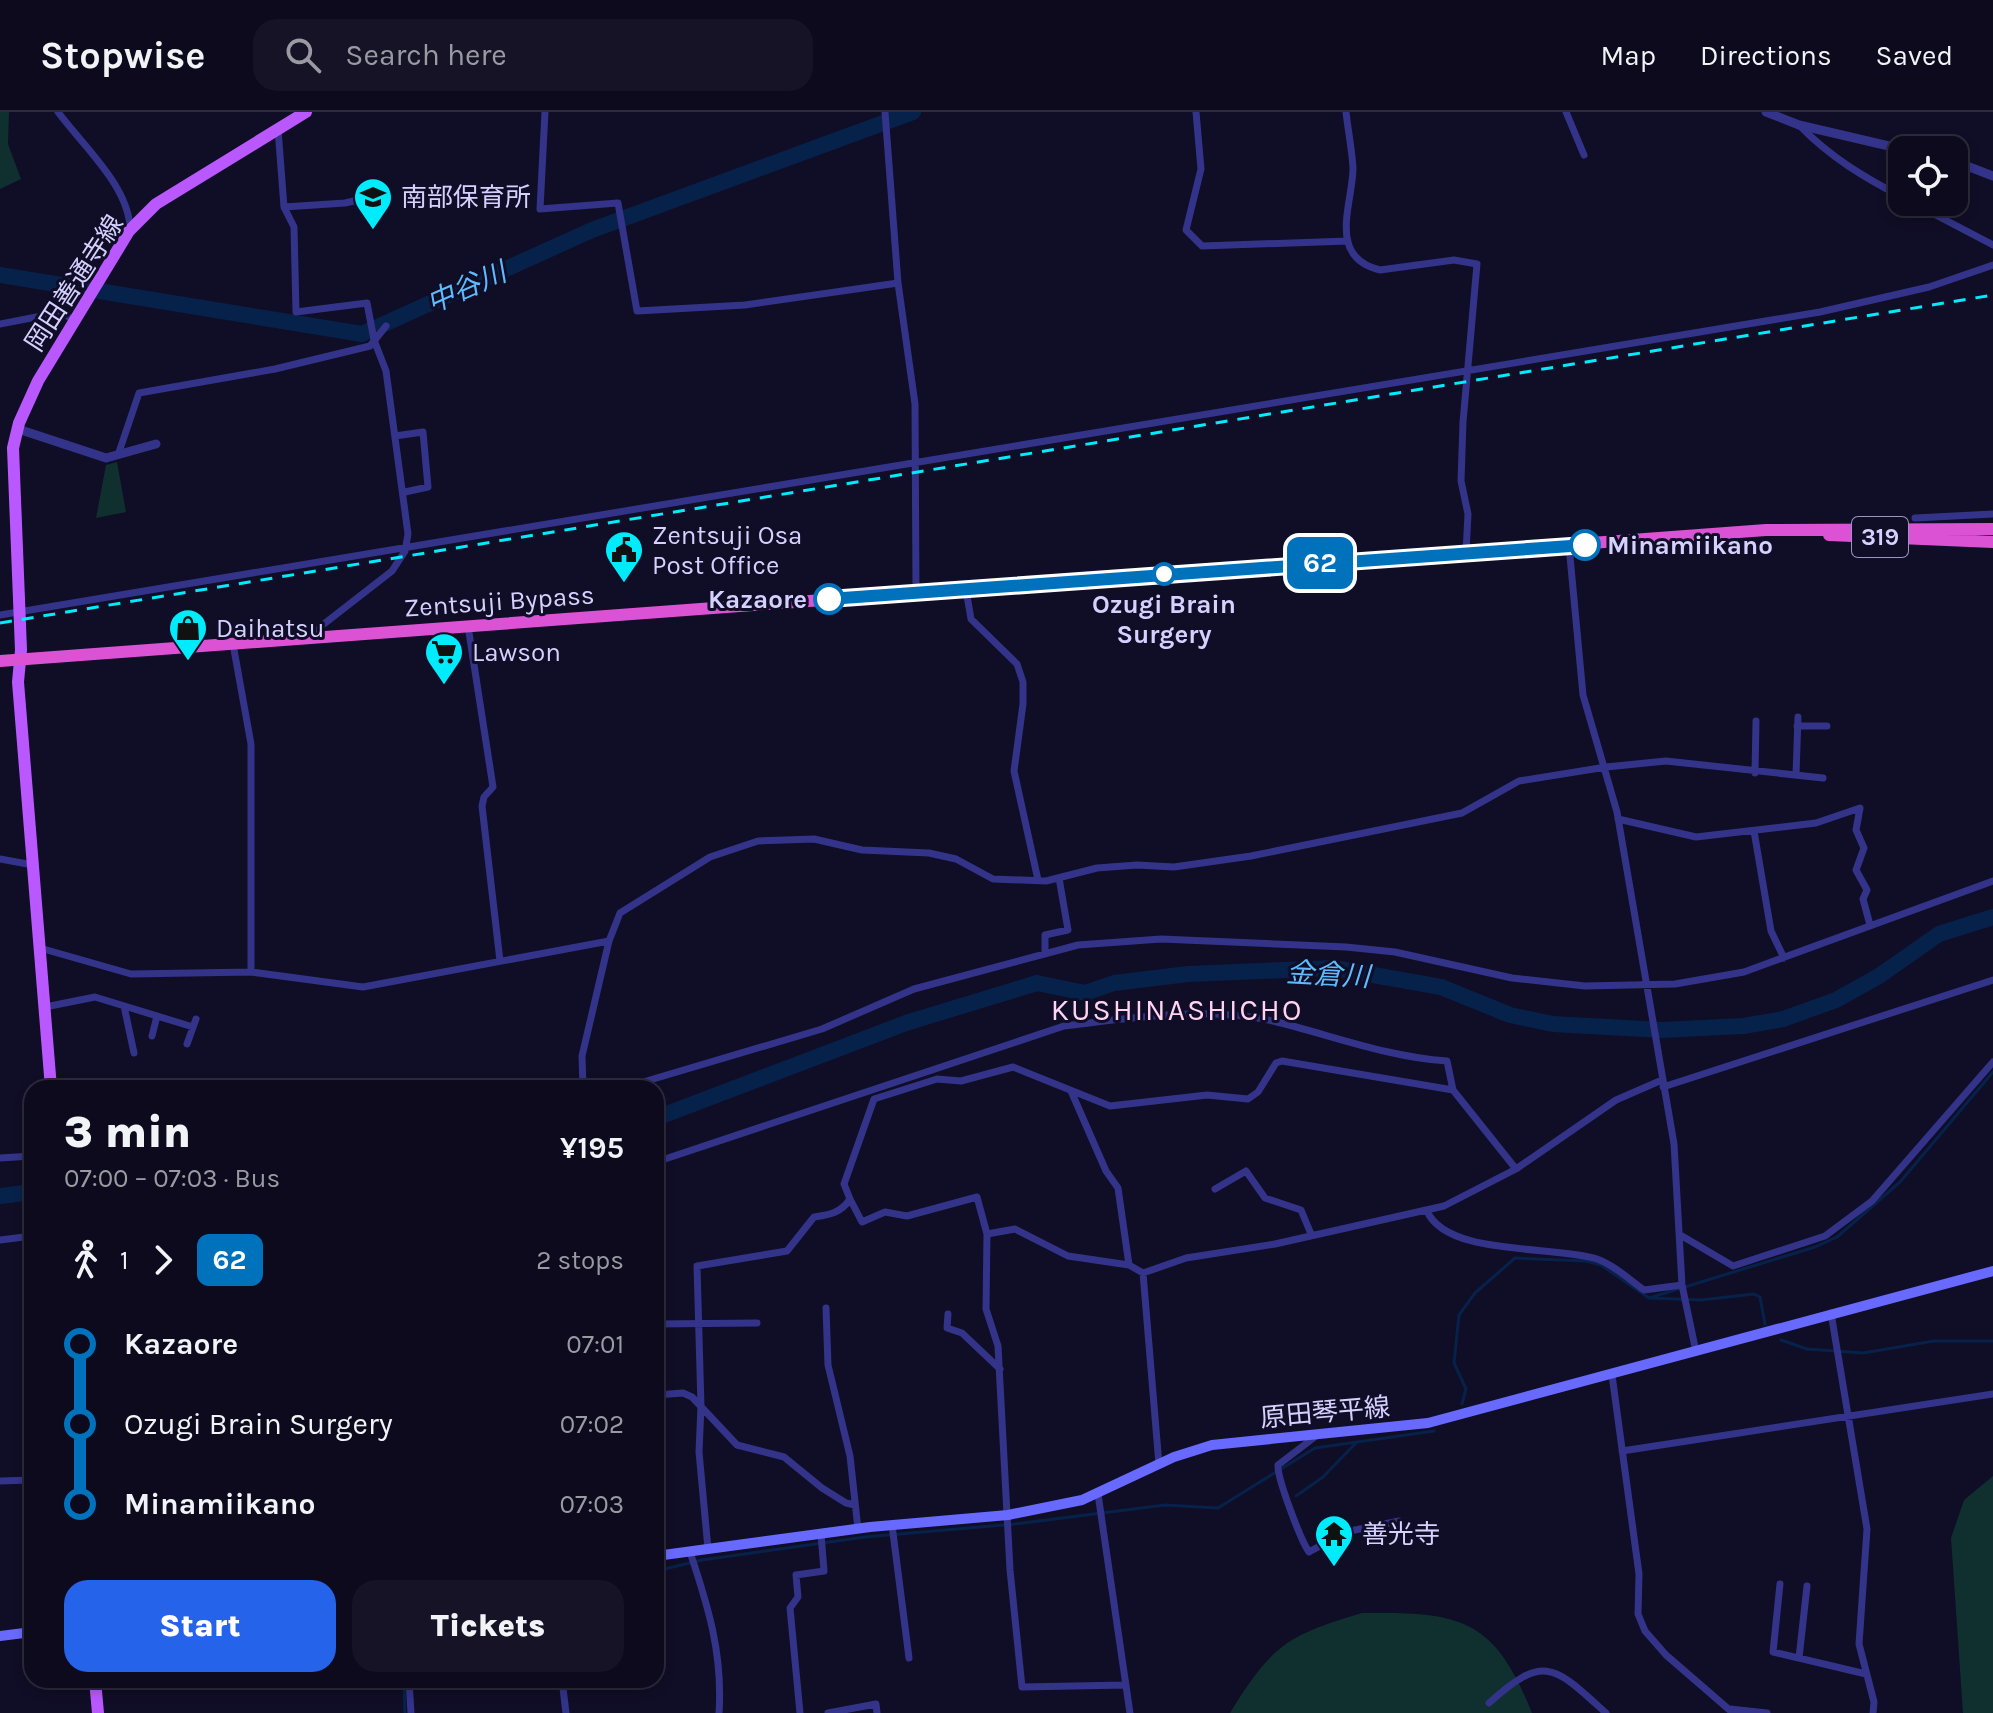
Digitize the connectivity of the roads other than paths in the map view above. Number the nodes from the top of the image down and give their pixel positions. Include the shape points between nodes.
1 (58, 112) edge
2 (306, 112) edge
3 (545, 112) edge
4 (885, 112) edge
5 (1196, 112) edge
6 (1346, 112) edge
7 (1566, 112) edge
8 (1766, 112) edge
9 (1799, 125) junction
10 (278, 129) junction
11 (1888, 146) edge
12 (1584, 155) dead end
13 (1968, 166) edge
14 (1993, 176) edge
15 (1888, 189) edge
16 (388, 193) dead end
17 (284, 207) junction
18 (1938, 216) edge
19 (129, 231) junction
20 (1348, 241) junction
21 (1993, 245) edge
22 (1993, 265) edge
23 (898, 283) junction
24 (74, 321) junction
25 (0, 324) edge
26 (386, 326) dead end
27 (374, 340) junction
28 (1466, 371) junction
29 (18, 429) junction
30 (395, 436) junction
31 (156, 444) dead end
32 (118, 455) junction
33 (917, 462) junction
34 (405, 492) junction
35 (1993, 514) edge
36 (1915, 518) dead end
37 (1993, 529) edge
38 (1766, 530) junction
39 (1993, 542) edge
40 (1569, 546) junction
41 (406, 547) junction
42 (1466, 552) junction
43 (966, 590) junction
44 (916, 593) junction
45 (18, 612) junction
46 (0, 615) edge
47 (468, 626) junction
48 (315, 637) junction
49 (233, 643) junction
50 (20, 660) junction
51 (0, 661) edge
52 (1756, 721) dead end
53 (1827, 726) dead end
54 (1606, 767) junction
55 (1755, 773) junction
56 (1796, 775) junction
57 (1823, 778) dead end
58 (1618, 819) junction
59 (1754, 831) junction
60 (0, 859) edge
61 (34, 865) junction
62 (1059, 878) junction
63 (1038, 880) junction
64 (1993, 881) edge
65 (1870, 925) junction
66 (609, 941) junction
67 (40, 948) junction
68 (1045, 952) junction
69 (1784, 958) junction
70 (500, 961) junction
71 (251, 972) junction
72 (1993, 980) edge
73 (1645, 986) junction
74 (124, 1006) junction
75 (45, 1007) junction
76 (157, 1016) junction
77 (152, 1036) dead end
78 (187, 1044) dead end
79 (134, 1053) dead end
80 (1993, 1062) edge
81 (936, 1075) junction
82 (50, 1080) edge
83 (583, 1080) edge
84 (650, 1080) edge
85 (1663, 1084) junction
86 (1071, 1089) junction
87 (1453, 1090) junction
88 (24, 1156) edge
89 (0, 1158) edge
90 (664, 1160) edge
91 (1516, 1169) junction
92 (1215, 1189) dead end
93 (850, 1199) junction
94 (1427, 1211) junction
95 (987, 1234) junction
96 (1311, 1234) junction
97 (1682, 1236) junction
98 (24, 1237) edge
99 (0, 1240) edge
100 (1129, 1265) junction
101 (1993, 1271) edge
102 (1143, 1273) junction
103 (1684, 1293) junction
104 (826, 1308) dead end
105 (1831, 1313) junction
106 (948, 1314) dead end
107 (698, 1323) junction
108 (757, 1323) dead end
109 (664, 1324) edge
110 (1696, 1352) junction
111 (1000, 1369) junction
112 (1612, 1375) junction
113 (664, 1394) edge
114 (1993, 1394) edge
115 (701, 1406) junction
116 (1849, 1417) junction
117 (1316, 1436) junction
118 (1622, 1451) junction
119 (1159, 1465) junction
120 (24, 1480) edge
121 (0, 1481) edge
122 (1098, 1494) junction
123 (855, 1505) junction
124 (1008, 1521) junction
125 (1399, 1521) dead end
126 (858, 1529) junction
127 (893, 1531) junction
128 (821, 1540) junction
129 (708, 1549) junction
130 (664, 1557) edge
131 (692, 1559) junction
132 (898, 1578) junction
133 (888, 1579) dead end
134 (1780, 1584) dead end
135 (1807, 1586) dead end
136 (24, 1633) edge
137 (0, 1636) edge
138 (909, 1658) dead end
139 (1799, 1658) junction
140 (1866, 1674) junction
141 (1125, 1685) junction
142 (96, 1688) edge
143 (409, 1688) edge
144 (563, 1688) edge
145 (1489, 1703) dead end
146 (1731, 1711) edge
147 (98, 1713) edge
148 (411, 1713) edge
149 (566, 1713) edge
150 (719, 1713) edge
151 (800, 1713) edge
152 (828, 1713) edge
153 (877, 1713) edge
154 (1130, 1713) edge
155 (1606, 1713) edge
156 (1767, 1713) edge
157 (1873, 1713) edge

1 - 19 street via 130,212
2 - 10 main road, 岡田善通寺線
3 - 23 street via 540,209 618,203 637,311 745,305
4 - 23 street
5 - 20 street via 1201,169 1186,230 1202,246
6 - 20 street via 1353,168 1344,217
7 - 12 street
8 - 9 street
9 - 11 street
9 - 15 street via 1818,145
10 - 17 street
10 - 19 main road, 岡田善通寺線 via 156,204
13 - 14 street
16 - 17 street via 345,203
17 - 27 street via 294,227 296,312 367,303
18 - 21 street
19 - 24 main road, 岡田善通寺線
20 - 28 street via 1369,267 1380,270 1454,260 1477,264
22 - 28 street via 1870,302
23 - 33 street
24 - 25 street via 62,312
24 - 29 main road, 岡田善通寺線 via 38,381
26 - 27 street
27 - 30 street via 386,371
27 - 32 street via 370,346 275,369 139,393
28 - 33 street
28 - 42 street via 1461,481 1468,514
29 - 32 street via 106,458
29 - 45 main road, 岡田善通寺線 via 12,474
30 - 34 street
30 - 34 street via 423,432 428,487
31 - 32 street
33 - 41 street
33 - 44 street
34 - 41 street
35 - 36 street
37 - 38 highway, Zentsuji Bypass / 319
38 - 39 highway, Zentsuji Bypass / 319
38 - 40 highway, Zentsuji Bypass / 319
40 - 42 highway, Zentsuji Bypass / 319
40 - 54 street via 1583,695
41 - 45 street
41 - 48 street via 380,583 320,627
42 - 43 highway, Zentsuji Bypass / 319
43 - 44 highway, Zentsuji Bypass / 319
43 - 63 street via 971,619 1017,664 1023,682 1014,771
44 - 47 highway, Zentsuji Bypass / 319
45 - 46 street
45 - 50 main road, 岡田善通寺線
47 - 48 highway, Zentsuji Bypass / 319
47 - 70 street via 493,787 482,806
48 - 49 highway, Zentsuji Bypass / 319
49 - 50 highway, Zentsuji Bypass / 319
49 - 71 street via 251,744
50 - 51 highway, Zentsuji Bypass / 319
50 - 61 main road, 岡田善通寺線
52 - 55 street
53 - 56 street via 1798,721
54 - 55 street via 1666,761
54 - 58 street
54 - 62 street via 1519,781 1462,813 1251,856 1174,867 1097,868
55 - 56 street
56 - 57 street
58 - 59 street via 1696,837
58 - 73 street
59 - 65 street via 1816,823 1860,808 1856,830 1864,848 1856,870 1867,890 1863,899
59 - 69 street via 1771,931
60 - 61 street
61 - 67 main road, 岡田善通寺線
62 - 63 street
62 - 68 street via 1068,930 1045,935
63 - 66 street via 993,879 956,859 929,853 862,850 814,839 758,841 710,857 631,905 620,913
64 - 65 street
65 - 69 street
66 - 70 street
66 - 83 street via 582,1056
67 - 71 street via 131,974
67 - 75 main road, 岡田善通寺線
68 - 73 street via 1161,939 1302,944 1395,952 1512,978
68 - 84 street via 914,989 822,1029
69 - 73 street via 1702,981
70 - 71 street via 363,987
72 - 85 street
73 - 85 street
74 - 75 street via 95,997
74 - 76 street
74 - 79 street
75 - 82 main road, 岡田善通寺線
76 - 77 street
76 - 78 street via 195,1023
80 - 97 street via 1872,1201 1825,1236 1733,1266
81 - 86 street via 961,1081 1013,1067
81 - 87 street via 1064,1026 1198,1015 1271,1021 1405,1056 1447,1061
81 - 90 street
81 - 93 street via 874,1099 844,1184
85 - 91 street via 1616,1100
85 - 97 street
86 - 87 street via 1121,1107 1207,1095 1248,1099 1282,1061
86 - 100 street via 1118,1188
87 - 91 street
88 - 89 street
91 - 94 street
92 - 96 street via 1246,1171 1265,1198 1301,1210
93 - 95 street via 862,1222 885,1212 907,1216 977,1197
93 - 107 street via 832,1214 814,1217 787,1251 697,1266
94 - 96 street
94 - 103 street via 1450,1233 1514,1250 1597,1259 1644,1290
95 - 100 street via 1015,1229 1068,1256
95 - 111 street via 986,1309
96 - 102 street via 1186,1258
97 - 103 street
98 - 99 street
100 - 102 street
101 - 105 main road, 原田琴平線
102 - 119 street
103 - 110 street
104 - 123 street via 828,1365 850,1456
105 - 110 main road, 原田琴平線
105 - 116 street
106 - 111 street via 947,1328 972,1340
107 - 108 street
107 - 109 street
107 - 115 street
110 - 112 main road, 原田琴平線
111 - 124 street
112 - 117 main road, 原田琴平線 via 1428,1423
112 - 118 street
113 - 115 street via 683,1393
114 - 116 street
115 - 123 street via 737,1445 784,1457 822,1488
115 - 129 street via 699,1452
116 - 118 street
116 - 140 street via 1868,1544 1859,1644
117 - 119 main road, 原田琴平線 via 1212,1445
117 - 125 street via 1278,1466 1309,1552 1345,1532
118 - 146 street via 1639,1574 1638,1614 1645,1631
119 - 122 main road, 原田琴平線
120 - 121 street
122 - 124 main road, 原田琴平線
122 - 141 street
123 - 126 street
124 - 127 main road, 原田琴平線
124 - 141 street via 1022,1687
126 - 127 main road, 原田琴平線
126 - 128 main road, 原田琴平線
127 - 132 street
128 - 129 main road, 原田琴平線
128 - 151 street via 824,1571 796,1575 798,1597 790,1608
129 - 131 main road, 原田琴平線
130 - 131 main road, 原田琴平線
131 - 150 street via 714,1627
132 - 133 street
132 - 138 street via 910,1626
134 - 139 street via 1773,1652
135 - 139 street
136 - 137 main road
139 - 140 street
140 - 157 street
141 - 154 street
142 - 147 main road
143 - 148 street
144 - 149 street
145 - 155 street via 1530,1671 1545,1670 1566,1676
146 - 156 street
152 - 153 street via 876,1704

